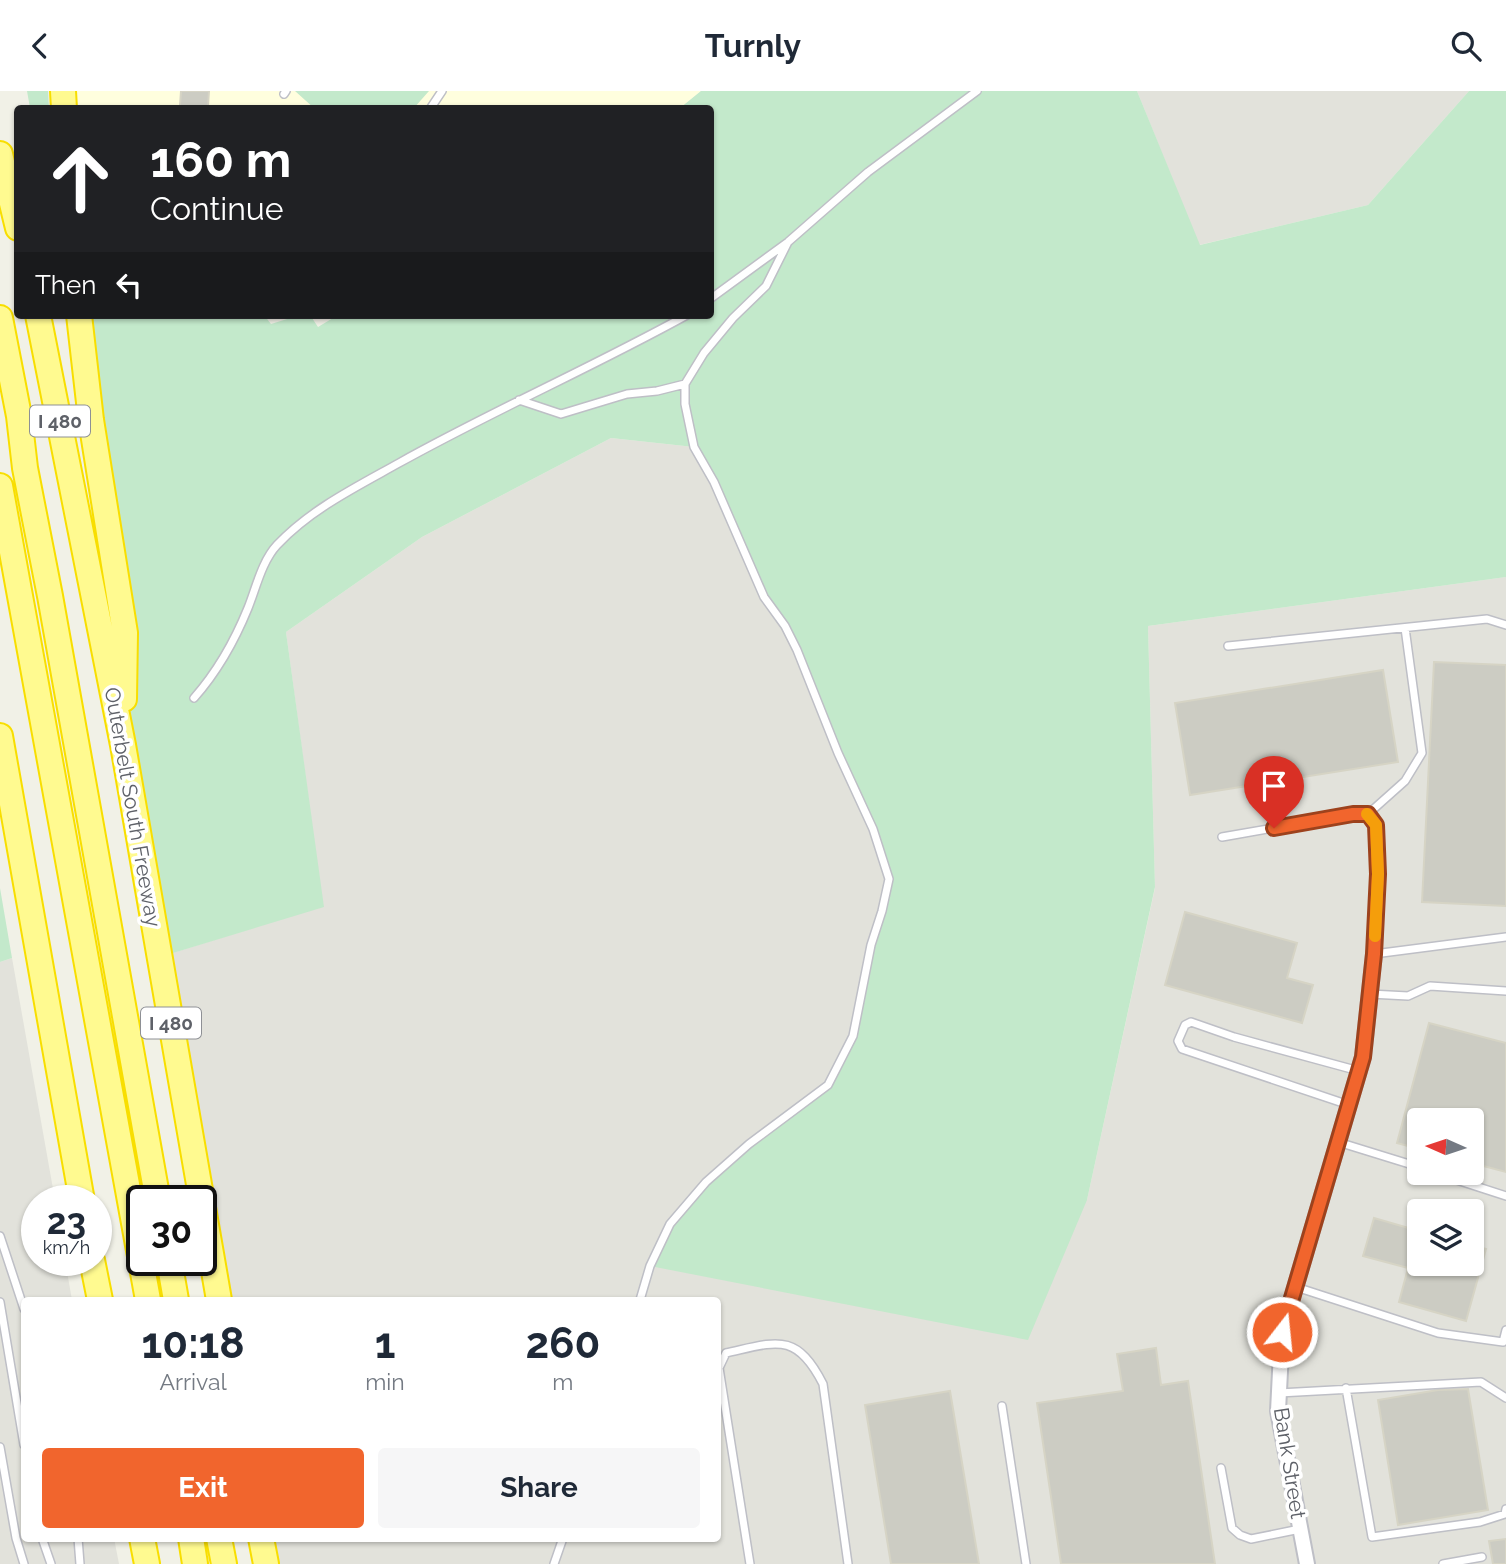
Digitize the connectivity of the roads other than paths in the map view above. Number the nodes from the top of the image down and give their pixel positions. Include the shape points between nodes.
1 (977, 91) edge
2 (0, 154) edge
3 (14, 212) edge
4 (788, 242) junction
5 (714, 296) edge
6 (0, 318) edge
7 (39, 319) edge
8 (79, 319) edge
9 (680, 319) edge
10 (685, 384) junction
11 (519, 400) junction
12 (0, 486) edge
13 (1506, 625) edge
14 (1405, 628) junction
15 (113, 637) junction
16 (1228, 646) dead end
17 (194, 698) dead end
18 (0, 736) edge
19 (1368, 814) junction
20 (1222, 837) dead end
21 (1506, 937) edge
22 (1374, 954) junction
23 (1506, 991) edge
24 (1370, 994) junction
25 (1359, 1071) junction
26 (1349, 1105) junction
27 (1338, 1142) junction
28 (1407, 1163) edge
29 (79, 1185) edge
30 (155, 1185) edge
31 (1472, 1185) edge
32 (1506, 1196) edge
33 (0, 1236) edge
34 (95, 1276) edge
35 (172, 1276) edge
36 (1296, 1287) junction
37 (99, 1297) edge
38 (147, 1297) edge
39 (175, 1297) edge
40 (218, 1297) edge
41 (641, 1297) edge
42 (21, 1300) edge
43 (0, 1302) edge
44 (1506, 1330) edge
45 (721, 1364) edge
46 (721, 1381) edge
47 (1346, 1388) junction
48 (1279, 1392) junction
49 (1506, 1398) edge
50 (1002, 1406) dead end
51 (21, 1427) edge
52 (0, 1447) edge
53 (1221, 1468) dead end
54 (1506, 1509) edge
55 (1301, 1529) junction
56 (43, 1542) edge
57 (78, 1542) edge
58 (143, 1542) edge
59 (192, 1542) edge
60 (220, 1542) edge
61 (262, 1542) edge
62 (562, 1542) edge
63 (1482, 1557) dead end
64 (24, 1564) edge
65 (51, 1564) edge
66 (80, 1564) edge
67 (147, 1564) edge
68 (195, 1564) edge
69 (224, 1564) edge
70 (265, 1564) edge
71 (554, 1564) edge
72 (750, 1564) edge
73 (848, 1564) edge
74 (1026, 1564) edge
75 (1307, 1564) edge
76 (1443, 1564) edge

1 - 4 lane via 868,171
2 - 3 highway
4 - 5 lane
4 - 10 lane via 766,286 704,353
6 - 30 highway
7 - 15 highway, I 480
8 - 15 highway
9 - 11 lane
10 - 11 lane via 627,394 561,414
10 - 41 lane via 694,447 764,597 797,650 873,829 889,879 870,945 853,1036 828,1085 748,1144 706,1182 670,1224
11 - 17 lane via 351,490 291,533 267,561 214,677
12 - 38 highway
13 - 14 lane via 1487,619
14 - 16 lane
14 - 19 lane via 1422,753 1405,781
15 - 40 highway, Outerbelt South Freeway / I 480 via 123,745
18 - 29 highway
19 - 20 lane
19 - 22 lane via 1376,825 1377,845
21 - 22 lane
22 - 24 street, Bank Street
23 - 24 lane via 1430,986 1408,996
24 - 25 street, Bank Street
25 - 26 street, Bank Street
25 - 26 lane via 1191,1022 1178,1041 1182,1049
26 - 27 street, Bank Street
27 - 28 lane
27 - 36 street, Bank Street
31 - 32 lane
33 - 42 lane
34 - 37 highway
35 - 39 highway
36 - 44 lane via 1438,1333 1503,1342
36 - 48 street, Bank Street via 1282,1332
43 - 51 lane
45 - 73 lane via 726,1353 775,1342 796,1348 813,1365 824,1384
46 - 72 lane
47 - 48 lane
47 - 49 lane via 1481,1382
47 - 54 lane via 1373,1537 1480,1522 1505,1514
48 - 55 street, Bank Street via 1278,1411
50 - 74 lane
52 - 64 lane
53 - 55 lane via 1232,1528 1240,1535 1251,1539
55 - 75 street, Bank Street
56 - 65 lane
57 - 66 lane
58 - 67 highway
59 - 68 highway
60 - 69 highway
61 - 70 highway
62 - 71 lane
63 - 76 lane

